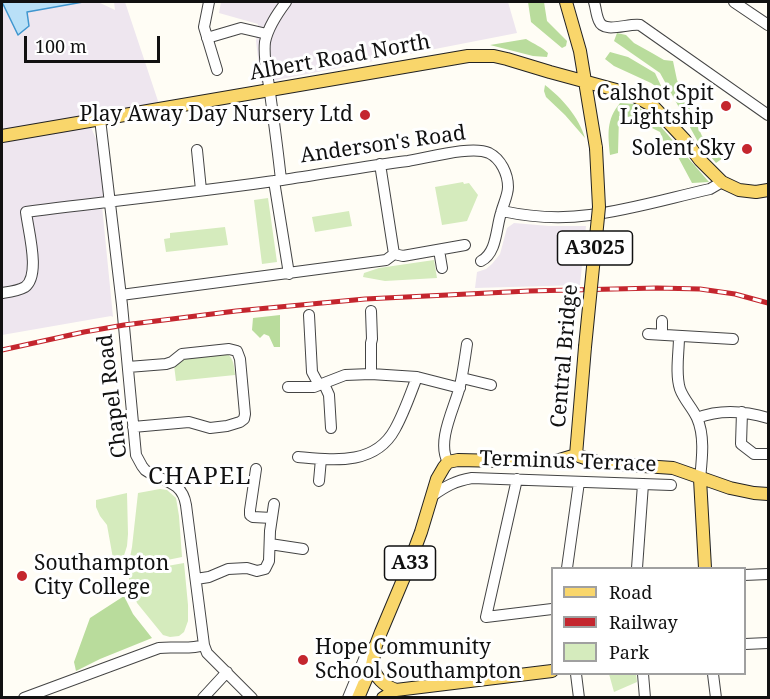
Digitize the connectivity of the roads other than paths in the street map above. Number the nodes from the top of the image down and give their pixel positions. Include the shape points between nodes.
1 (209, 2) edge
2 (286, 2) edge
3 (566, 2) edge
4 (594, 2) edge
5 (734, 2) edge
6 (768, 25) edge
7 (267, 34) junction
8 (207, 38) junction
9 (217, 70) dead end
10 (585, 82) junction
11 (270, 89) junction
12 (768, 115) edge
13 (100, 119) junction
14 (2, 136) edge
15 (197, 150) dead end
16 (380, 164) junction
17 (278, 180) junction
18 (722, 182) junction
19 (201, 190) junction
20 (768, 190) edge
21 (111, 201) junction
22 (502, 211) junction
23 (465, 245) dead end
24 (439, 250) junction
25 (394, 254) junction
26 (481, 261) dead end
27 (442, 268) dead end
28 (289, 274) junction
29 (2, 293) edge
30 (121, 295) junction
31 (371, 311) dead end
32 (309, 315) dead end
33 (662, 321) dead end
34 (648, 334) dead end
35 (662, 335) junction
36 (679, 337) junction
37 (718, 338) junction
38 (733, 339) dead end
39 (467, 344) dead end
40 (718, 351) dead end
41 (128, 366) junction
42 (371, 374) junction
43 (417, 377) junction
44 (461, 383) junction
45 (321, 384) junction
46 (491, 385) dead end
47 (288, 387) dead end
48 (742, 412) junction
49 (768, 417) edge
50 (697, 418) junction
51 (133, 427) junction
52 (332, 428) dead end
53 (768, 454) edge
54 (576, 455) junction
55 (298, 457) dead end
56 (321, 459) junction
57 (448, 462) junction
58 (256, 469) dead end
59 (517, 479) junction
60 (700, 479) junction
61 (319, 481) dead end
62 (579, 482) junction
63 (643, 484) junction
64 (671, 485) dead end
65 (768, 494) edge
66 (432, 496) junction
67 (274, 504) dead end
68 (272, 518) junction
69 (270, 544) junction
70 (303, 549) dead end
71 (567, 567) edge
72 (637, 567) edge
73 (705, 567) edge
74 (768, 574) edge
75 (746, 575) edge
76 (196, 579) junction
77 (551, 609) edge
78 (768, 643) edge
79 (746, 644) edge
80 (204, 645) junction
81 (376, 645) junction
82 (372, 665) junction
83 (551, 670) edge
84 (227, 672) junction
85 (576, 675) edge
86 (643, 675) edge
87 (713, 675) edge
88 (396, 690) junction
89 (24, 698) edge
90 (203, 698) edge
91 (252, 698) edge
92 (348, 698) edge
93 (358, 698) edge
94 (383, 698) edge
95 (579, 698) edge
96 (645, 698) edge
97 (716, 698) edge

1 - 8 street via 204,27
2 - 7 street
3 - 10 main road, A3025
4 - 12 street via 603,27 640,25
5 - 6 street
7 - 8 street via 241,28
7 - 11 street via 265,66
8 - 9 street
10 - 11 main road, Albert Road North via 481,55
10 - 18 main road, Albert Road North via 631,94 653,106
10 - 54 main road, Central Bridge / A3025, bridge via 596,148 599,207
11 - 13 main road, Albert Road North
11 - 17 street
13 - 14 main road, Albert Road North
13 - 21 street, Chapel Road
15 - 19 street
16 - 17 street, Anderson's Road
16 - 22 street, Anderson's Road via 471,150 488,152 502,164 506,175 508,188
16 - 25 street
17 - 19 street, Anderson's Road
17 - 28 street
18 - 20 main road via 739,190
18 - 22 street via 710,189 591,215 545,216
19 - 21 street, Anderson's Road
21 - 29 street, Anderson's Road via 26,212 33,269 30,282 24,288
21 - 30 street, Chapel Road
22 - 26 street via 493,248
23 - 24 street
24 - 25 street
24 - 27 street
25 - 28 street via 386,260
28 - 30 street
30 - 41 street, Chapel Road
31 - 42 street
32 - 45 street via 312,372
33 - 35 street
34 - 35 street
35 - 36 street
36 - 37 street
36 - 50 street via 679,381
37 - 38 street
37 - 40 street
39 - 44 street
41 - 51 street, Chapel Road
41 - 51 street via 166,364 182,354 229,349 237,351 240,359 244,414 240,422 210,428 189,422
42 - 43 street
42 - 45 street via 345,375
43 - 44 street
43 - 56 street via 395,430 379,447 356,458
44 - 46 street
44 - 57 street via 446,431
45 - 47 street
45 - 52 street via 329,395
48 - 49 street
48 - 50 street
48 - 53 street via 741,444 754,454
50 - 60 street via 702,449
51 - 76 street, Chapel Road via 136,455 142,466 173,484 183,495
54 - 57 main road, Terminus Terrace via 556,461
54 - 60 main road, Terminus Terrace via 600,463 673,468
55 - 56 street
56 - 61 street
57 - 66 main road, A33
58 - 68 street via 250,513 253,517
59 - 62 street, Terminus Terrace
59 - 66 street, Terminus Terrace via 457,481
59 - 77 street via 486,617
60 - 65 main road, Terminus Terrace
60 - 73 main road
62 - 63 street, Terminus Terrace
62 - 71 street
63 - 64 street, Terminus Terrace
63 - 72 street
66 - 81 main road, A33
67 - 68 street
68 - 69 street
69 - 70 street
69 - 76 street via 268,564 263,570 228,569
74 - 75 street
76 - 80 street, Chapel Road
78 - 79 street
80 - 84 street
80 - 89 street via 159,648
81 - 82 main road, A33
81 - 92 street via 367,652
82 - 88 main road via 383,684
82 - 93 main road, A33
83 - 88 main road
84 - 90 street
84 - 91 street
85 - 95 street
86 - 96 street
87 - 97 street
88 - 94 main road

